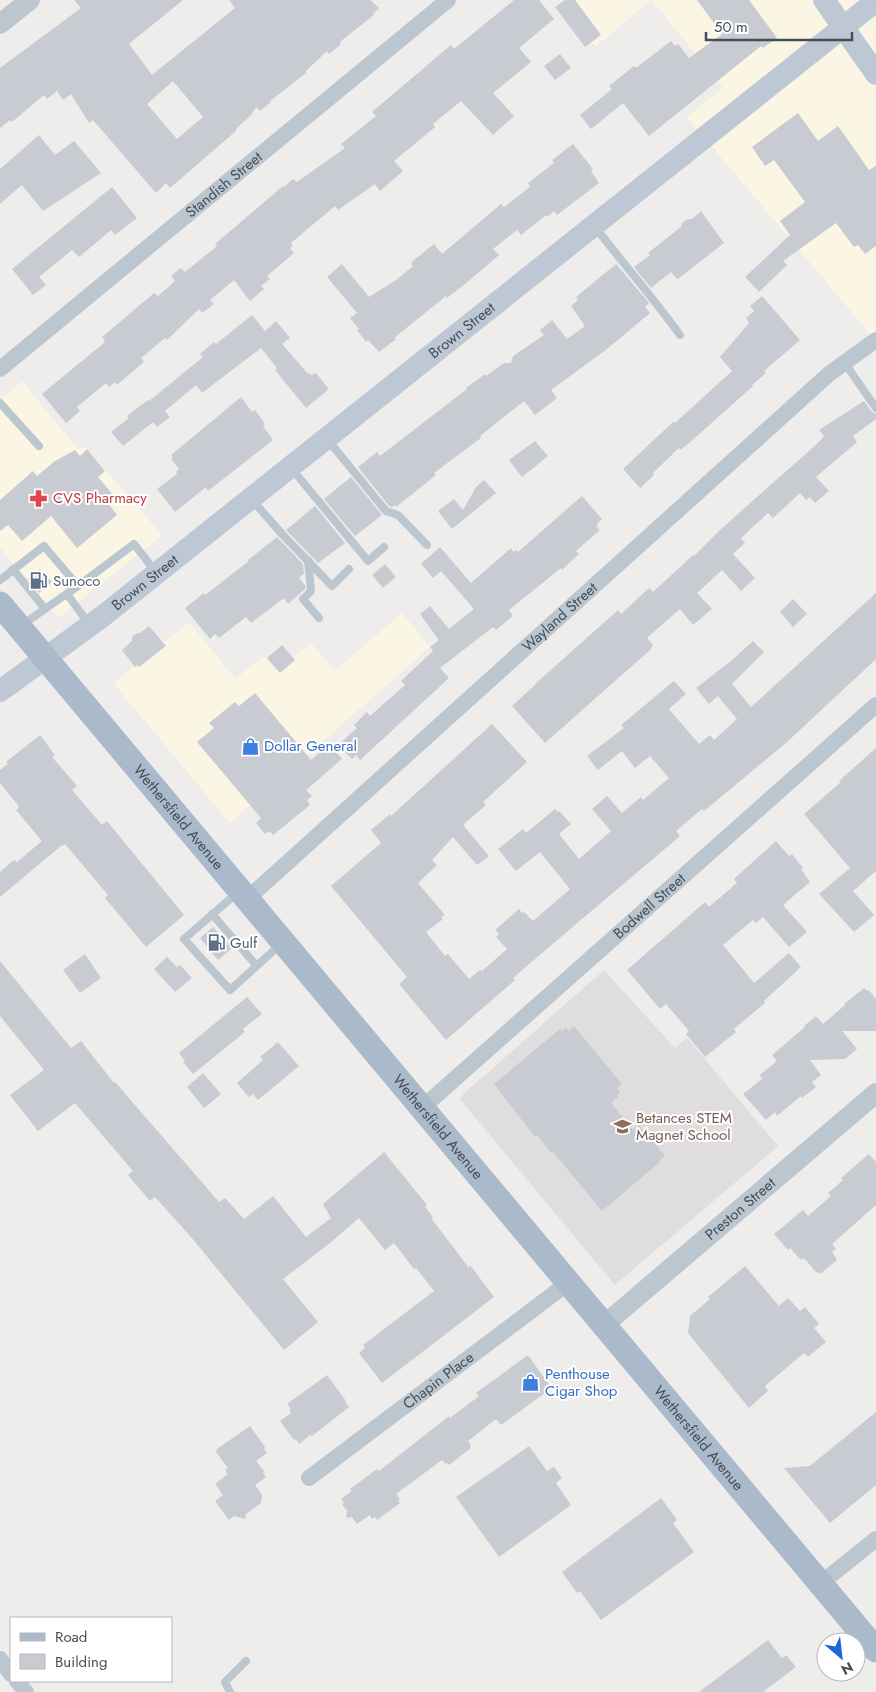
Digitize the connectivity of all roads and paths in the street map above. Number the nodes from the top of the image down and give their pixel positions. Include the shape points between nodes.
1 (448, 0) edge
2 (824, 0) edge
3 (28, 1) edge
4 (876, 1) edge
5 (0, 24) edge
6 (844, 27) junction
7 (876, 74) edge
8 (594, 226) junction
9 (680, 335) dead end
10 (876, 340) edge
11 (844, 362) junction
12 (0, 369) edge
13 (0, 403) edge
14 (876, 408) edge
15 (326, 438) junction
16 (39, 446) dead end
17 (290, 467) junction
18 (250, 498) junction
19 (427, 545) dead end
20 (384, 547) dead end
21 (308, 560) junction
22 (13, 569) junction
23 (349, 569) dead end
24 (156, 573) junction
25 (0, 580) edge
26 (78, 586) junction
27 (67, 594) junction
28 (0, 604) edge
29 (45, 609) junction
30 (320, 618) dead end
31 (90, 625) junction
32 (19, 626) junction
33 (46, 658) junction
34 (0, 691) edge
35 (876, 705) edge
36 (243, 895) junction
37 (212, 914) junction
38 (283, 942) junction
39 (256, 965) junction
40 (876, 1093) edge
41 (422, 1108) junction
42 (568, 1283) junction
43 (604, 1325) junction
44 (309, 1478) dead end
45 (876, 1539) edge
46 (820, 1584) junction
47 (876, 1650) edge
48 (0, 1659) edge
49 (246, 1661) dead end
50 (10, 1673) edge
51 (18, 1682) edge
52 (26, 1692) edge
53 (230, 1692) edge

1 - 12 street, Standish Street
2 - 6 main road
3 - 5 street
4 - 6 main road, Brown Street
6 - 7 main road
6 - 8 main road, Brown Street
8 - 9 lane
8 - 15 main road, Brown Street
10 - 11 street, Wayland Street
11 - 14 lane
11 - 36 street, Wayland Street
13 - 16 lane
15 - 17 main road, Brown Street
15 - 19 lane via 386,511 398,514
17 - 18 main road, Brown Street
17 - 20 lane via 368,561
18 - 21 lane
18 - 24 main road, Brown Street
21 - 23 lane via 332,586
21 - 30 lane via 311,591 303,599
22 - 25 lane
22 - 26 lane via 44,546
22 - 29 lane
24 - 26 lane via 134,544
24 - 31 main road, Brown Street
26 - 27 lane
27 - 29 lane
27 - 31 lane
28 - 32 main road, Wethersfield Avenue
29 - 32 lane
31 - 33 main road, Brown Street
32 - 33 main road, Wethersfield Avenue
33 - 34 main road, Brown Street
33 - 36 main road, Wethersfield Avenue
35 - 41 street, Bodwell Street
36 - 37 lane
36 - 38 main road, Wethersfield Avenue
37 - 39 lane
37 - 39 lane via 184,939 230,990
38 - 39 lane
38 - 41 main road, Wethersfield Avenue
40 - 43 street, Preston Street
41 - 42 main road, Wethersfield Avenue
42 - 43 main road, Wethersfield Avenue
42 - 44 street, Chapin Place
43 - 46 main road, Wethersfield Avenue
45 - 46 street
46 - 47 main road, Wethersfield Avenue
48 - 50 street
49 - 53 lane via 225,1682
51 - 52 street

